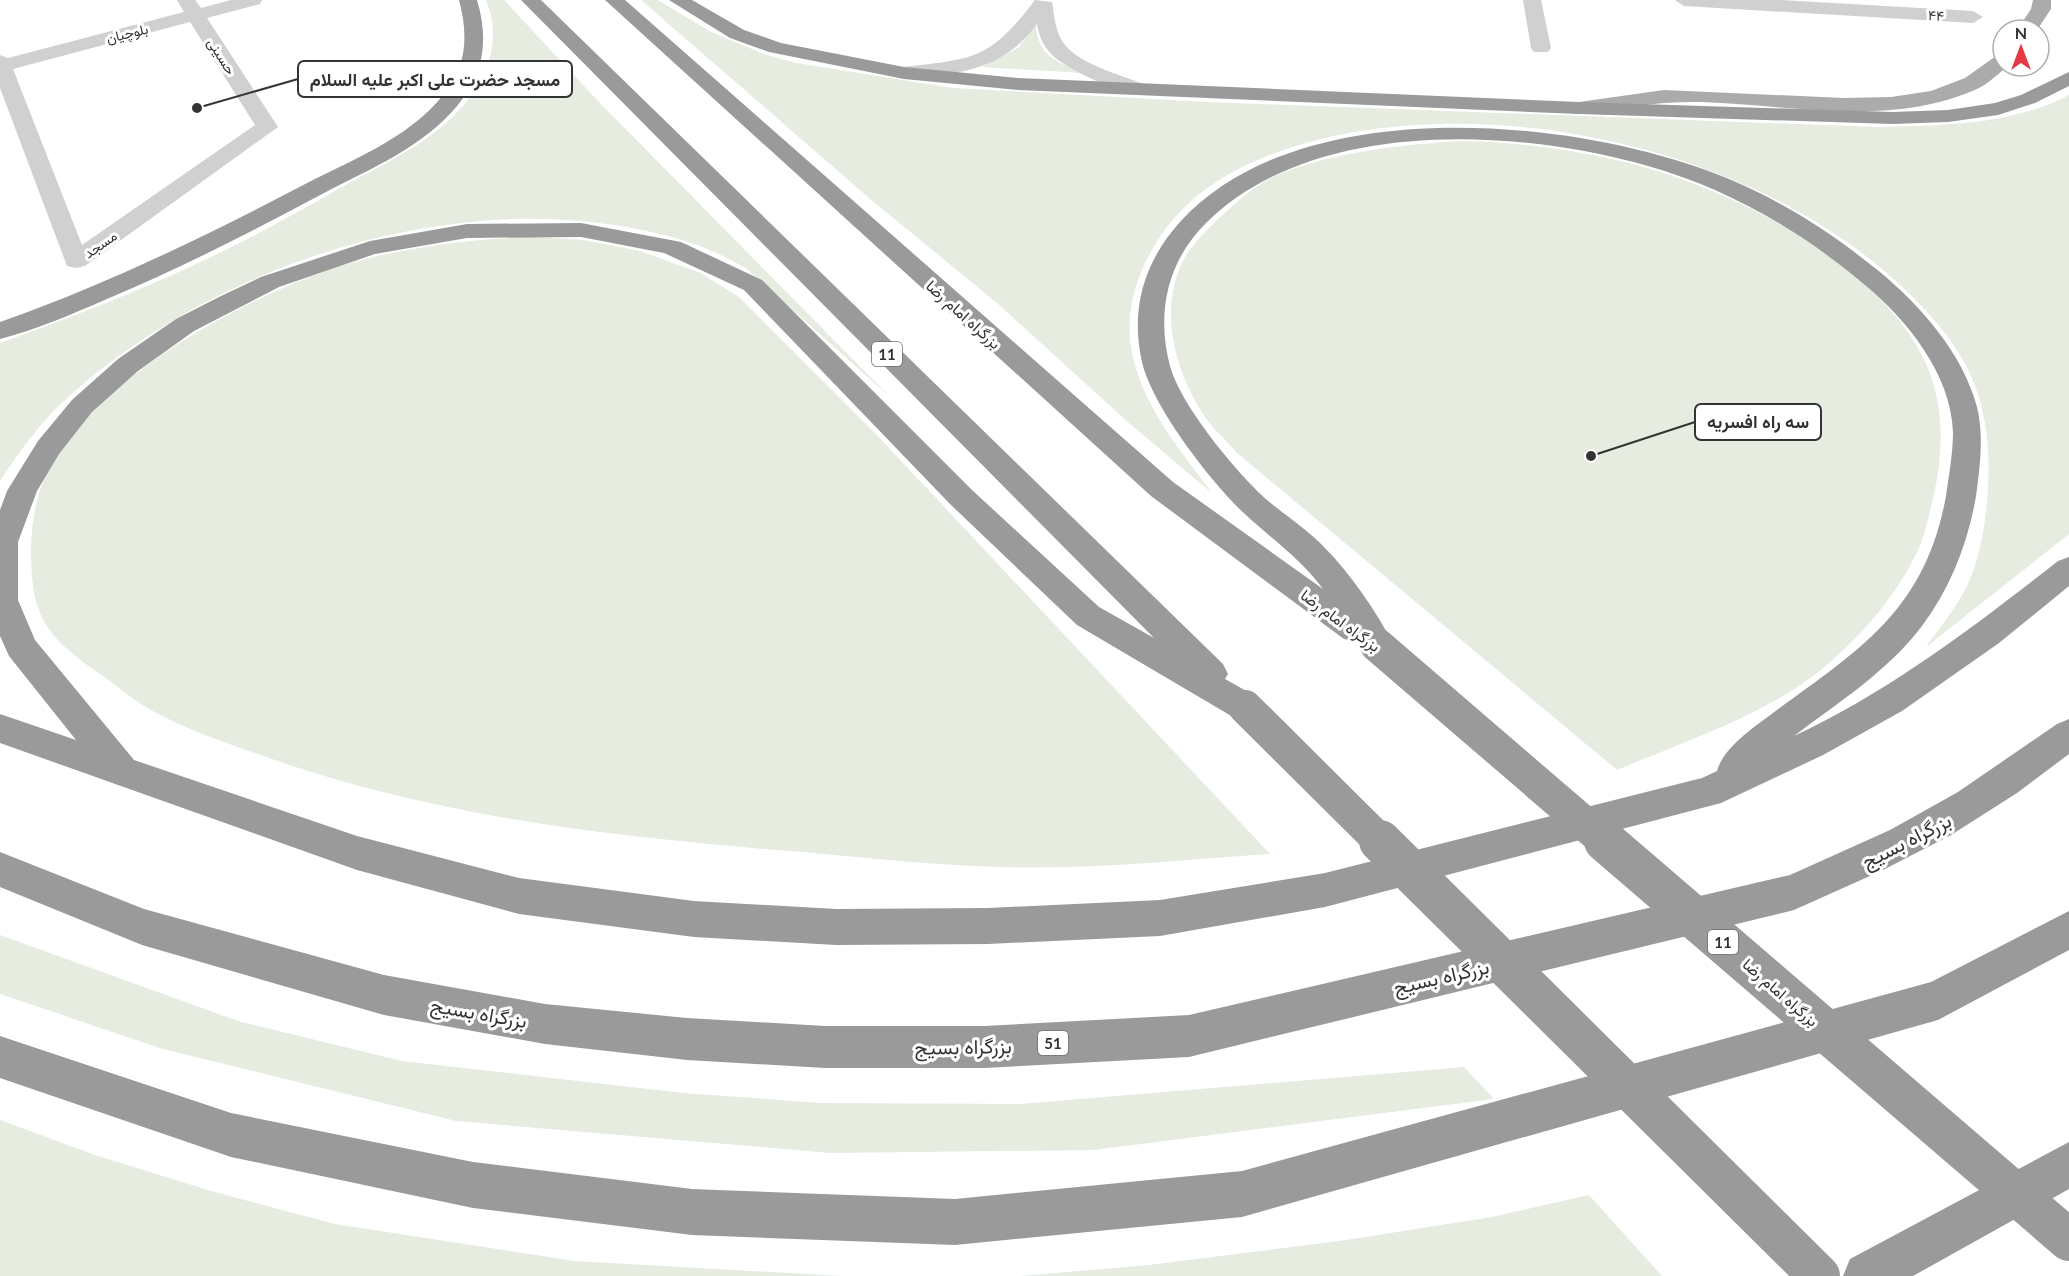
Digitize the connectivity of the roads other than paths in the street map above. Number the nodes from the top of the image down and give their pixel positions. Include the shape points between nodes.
1 (254, 0) edge
2 (468, 0) edge
3 (530, 0) edge
4 (614, 0) edge
5 (678, 0) edge
6 (1532, 0) edge
7 (1684, 0) edge
8 (2042, 0) edge
9 (1043, 1) edge
10 (191, 8) edge
11 (1973, 17) dead end
12 (2035, 18) edge
13 (1541, 48) dead end
14 (0, 64) edge
15 (1991, 70) edge
16 (904, 73) junction
17 (2069, 78) edge
18 (1139, 89) junction
19 (1579, 108) junction
20 (267, 127) joint
21 (0, 331) edge
22 (2069, 569) edge
23 (1377, 645) junction
24 (1245, 707) junction
25 (0, 728) edge
26 (2069, 734) edge
27 (121, 769) junction
28 (1708, 792) junction
29 (0, 869) edge
30 (2069, 929) edge
31 (0, 1057) edge
32 (2069, 1164) edge
33 (2069, 1240) edge
34 (1819, 1276) edge
35 (1867, 1276) edge

1 - 10 street, بلوچیان
2 - 21 highway via 477,30 473,57 464,81 425,123 390,147 208,245
3 - 24 highway, 11
4 - 23 highway, بزرگراه امام رضا / 11 via 1161,489
5 - 16 highway via 737,34 776,48
6 - 13 street
7 - 11 street, ۴۴
8 - 12 main road
9 - 16 street via 1012,42 988,57 950,69
9 - 18 street via 1056,48 1074,61
10 - 14 street, بلوچیان
10 - 20 street, حسینی
14 - 20 street, مسجد via 76,261
15 - 19 main road via 1976,83 1954,92 1890,104 1664,96
16 - 18 highway via 953,80
17 - 19 highway via 1998,109 1948,116 1815,117
18 - 19 highway
22 - 28 highway via 1987,634 1890,701 1810,745
23 - 28 highway via 1316,557 1247,498 1166,392 1153,348 1150,309 1156,276 1175,241 1224,194 1260,172 1303,155 1353,143 1429,134 1529,135 1672,167 1735,191 1825,239 1900,303 1926,334 1954,381 1967,422 1966,452 1955,527 1944,562 1921,603 1864,663 1779,728
23 - 33 highway, بزرگراه امام رضا / 11, bridge
24 - 27 highway via 1088,616 961,497 753,285 672,247 628,237 581,230 467,231 370,248 270,282 230,301 185,325 128,365 82,406 48,448 22,491 3,542 2,600 21,647
24 - 34 highway, 11, bridge
25 - 27 highway
26 - 29 highway, بزرگراه بسیج / 51 via 1956,815 1794,892 1189,1036 984,1047 825,1047 687,1039 545,1024 384,995 142,927
27 - 28 highway via 357,853 519,896 694,919 836,927 988,926 1160,918 1325,890
30 - 31 highway via 1938,1000 1242,1194 955,1222 692,1212 472,1185 231,1135
32 - 35 highway

